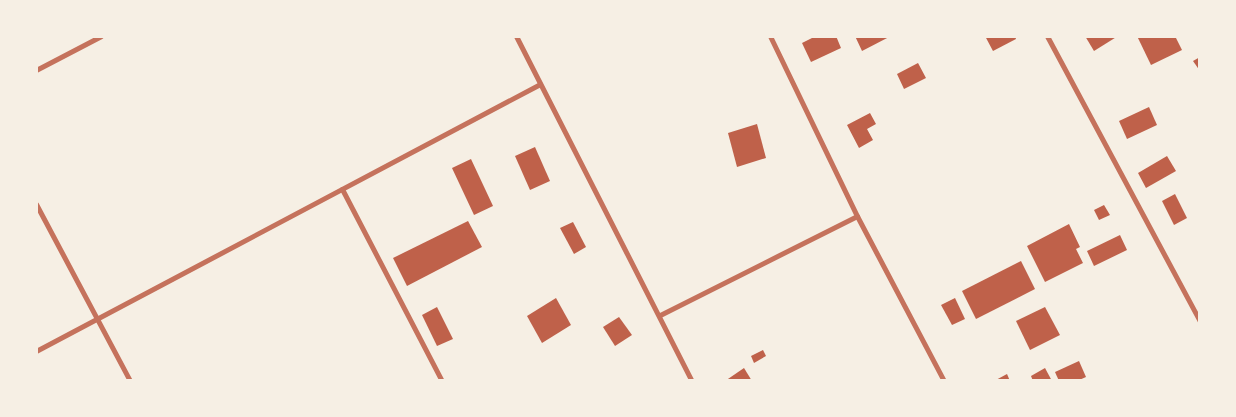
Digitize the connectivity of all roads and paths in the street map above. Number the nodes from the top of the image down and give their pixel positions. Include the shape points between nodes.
1 (101, 36) edge
2 (516, 36) edge
3 (770, 36) edge
4 (1047, 36) edge
5 (36, 70) edge
6 (540, 84) junction
7 (342, 189) junction
8 (36, 204) edge
9 (857, 216) junction
10 (660, 315) junction
11 (97, 319) junction
12 (1200, 321) edge
13 (36, 351) edge
14 (130, 381) edge
15 (442, 381) edge
16 (692, 381) edge
17 (944, 381) edge

1 - 5 street
2 - 6 street
3 - 9 street
4 - 12 street
6 - 7 street
6 - 10 street
7 - 11 street
7 - 15 street
8 - 11 street
9 - 10 street
9 - 17 street
10 - 16 street
11 - 13 street
11 - 14 street

